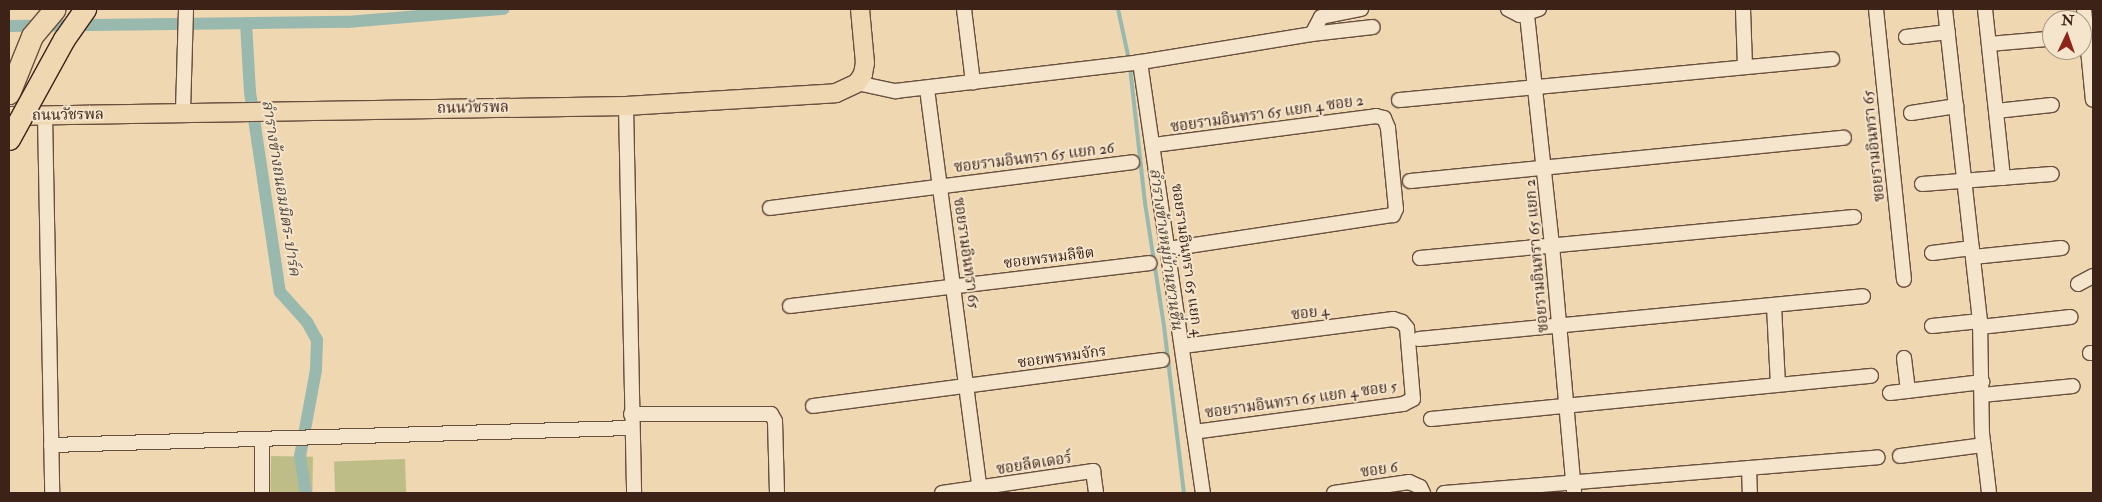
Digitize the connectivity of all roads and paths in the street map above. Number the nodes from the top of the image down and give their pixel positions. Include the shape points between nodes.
1 (55, 9) edge
2 (85, 9) edge
3 (860, 9) edge
4 (964, 9) edge
5 (1361, 9) edge
6 (1508, 9) edge
7 (1743, 9) edge
8 (1876, 9) edge
9 (1945, 9) edge
10 (1985, 9) edge
11 (2084, 9) edge
12 (186, 11) edge
13 (1533, 12) edge
14 (1320, 13) edge
15 (1373, 27) dead end
16 (1948, 32) junction
17 (1312, 34) junction
18 (32, 36) junction
19 (1906, 37) dead end
20 (2042, 39) edge
21 (1989, 44) junction
22 (1832, 59) dead end
23 (9, 62) edge
24 (1132, 63) junction
25 (1745, 65) junction
26 (973, 82) junction
27 (857, 83) junction
28 (1536, 86) junction
29 (927, 89) junction
30 (9, 93) edge
31 (1399, 100) dead end
32 (2093, 100) edge
33 (2052, 105) dead end
34 (626, 106) junction
35 (1956, 106) junction
36 (183, 111) junction
37 (1996, 111) junction
38 (1911, 113) dead end
39 (46, 115) junction
40 (9, 116) edge
41 (1844, 138) dead end
42 (9, 139) edge
43 (1154, 145) junction
44 (1132, 162) dead end
45 (1544, 166) junction
46 (2052, 174) dead end
47 (2003, 178) junction
48 (1964, 180) junction
49 (1410, 181) dead end
50 (1922, 184) dead end
51 (940, 187) junction
52 (770, 208) dead end
53 (1854, 217) dead end
54 (1552, 245) junction
55 (1169, 248) junction
56 (2062, 248) dead end
57 (1932, 253) dead end
58 (1972, 253) junction
59 (1420, 258) dead end
60 (1149, 263) dead end
61 (2093, 276) edge
62 (1904, 280) dead end
63 (2078, 284) dead end
64 (954, 286) junction
65 (1863, 296) dead end
66 (790, 306) dead end
67 (1774, 306) junction
68 (2070, 317) dead end
69 (1980, 324) junction
70 (1560, 325) junction
71 (1932, 326) dead end
72 (1419, 339) dead end
73 (1182, 346) junction
74 (1904, 358) dead end
75 (1162, 360) dead end
76 (1871, 376) dead end
77 (1778, 384) junction
78 (967, 386) junction
79 (2073, 386) dead end
80 (1982, 388) junction
81 (1908, 391) junction
82 (1890, 393) dead end
83 (1413, 399) joint
84 (1565, 404) junction
85 (813, 406) dead end
86 (1431, 419) dead end
87 (632, 421) junction
88 (1194, 432) junction
89 (262, 439) junction
90 (51, 445) junction
91 (1983, 445) junction
92 (1900, 456) dead end
93 (1878, 457) dead end
94 (1749, 468) junction
95 (1573, 488) edge
96 (980, 491) edge
97 (52, 493) edge
98 (262, 493) edge
99 (634, 493) edge
100 (777, 493) edge
101 (942, 493) edge
102 (1096, 493) edge
103 (1203, 493) edge
104 (1334, 493) edge
105 (1423, 493) edge
106 (1444, 493) edge
107 (1750, 493) edge
108 (1988, 493) edge

1 - 18 highway
2 - 42 highway, bridge via 64,39
3 - 27 main road via 866,63
4 - 26 street
5 - 14 street
6 - 13 street
7 - 25 street
8 - 62 street, ซอยรามอินทรา 65
9 - 16 street
10 - 21 street
11 - 32 street
12 - 36 street
13 - 28 street, ซอยรามอินทรา 65 แยก 2
14 - 17 street
15 - 17 street
16 - 19 street
16 - 35 street
17 - 24 street
18 - 23 highway
18 - 30 highway
20 - 21 street
21 - 37 street
22 - 25 street
24 - 26 street
24 - 43 street, ซอยรามอินทรา 65 แยก 4
25 - 28 street
26 - 29 street
27 - 29 street via 896,91
27 - 34 main road, ถนนวัชรพล via 836,93
28 - 31 street
28 - 45 street, ซอยรามอินทรา 65 แยก 2
29 - 51 street, ซอยรามอินทรา 65
33 - 37 street
34 - 36 main road, ถนนวัชรพล
34 - 87 street
35 - 38 street
35 - 48 street
36 - 39 main road, ถนนวัชรพล
37 - 47 street
39 - 40 main road, ถนนวัชรพล
39 - 90 street
41 - 45 street
43 - 55 street, ซอยรามอินทรา 65 แยก 4
43 - 55 street, ซอยรามอินทรา 65 แยก 4 ซอย 2 via 1376,116 1384,118 1392,168 1396,209 1386,218
44 - 51 street, ซอยรามอินทรา 65 แยก 26
45 - 49 street
45 - 54 street, ซอยรามอินทรา 65 แยก 2
46 - 47 street
47 - 48 street
48 - 50 street
48 - 58 street
51 - 52 street, ซอยรามอินทรา 65 แยก 26
51 - 64 street, ซอยรามอินทรา 65
53 - 54 street
54 - 59 street
54 - 70 street, ซอยรามอินทรา 65 แยก 2
55 - 73 street, ซอยรามอินทรา 65 แยก 4
56 - 58 street
57 - 58 street
58 - 69 street
60 - 64 street, ซอยพรหมลิขิต
61 - 63 street
64 - 66 street, ซอยพรหมลิขิต
64 - 78 street, ซอยรามอินทรา 65
65 - 67 street
67 - 70 street
67 - 77 street
68 - 69 street
69 - 71 street
69 - 80 street
70 - 72 street
70 - 84 street, ซอยรามอินทรา 65 แยก 2
73 - 83 street, ซอย 4 via 1393,319 1407,328
73 - 88 street, ซอยรามอินทรา 65 แยก 4
74 - 81 street
75 - 78 street, ซอยพรหมจักร
76 - 77 street
77 - 84 street
78 - 85 street, ซอยพรหมจักร
78 - 96 street, ซอยรามอินทรา 65
79 - 80 street
80 - 81 street
80 - 91 street
81 - 82 street
83 - 88 street, ซอยรามอินทรา 65 แยก 4 ซอย 5 via 1403,404
84 - 86 street
84 - 95 street, ซอยรามอินทรา 65 แยก 2
87 - 89 street
87 - 99 street
87 - 100 street via 771,414 775,421
88 - 103 street, ซอยรามอินทรา 65 แยก 4
89 - 90 street
89 - 98 street
90 - 97 street
91 - 92 street
91 - 108 street
93 - 94 street
94 - 95 street
94 - 107 street
95 - 106 street
96 - 101 street, ซอยลีดเดอร์
96 - 102 street, ซอยลีดเดอร์ via 1093,471
104 - 105 street, ซอย 6 via 1409,482 1420,487

